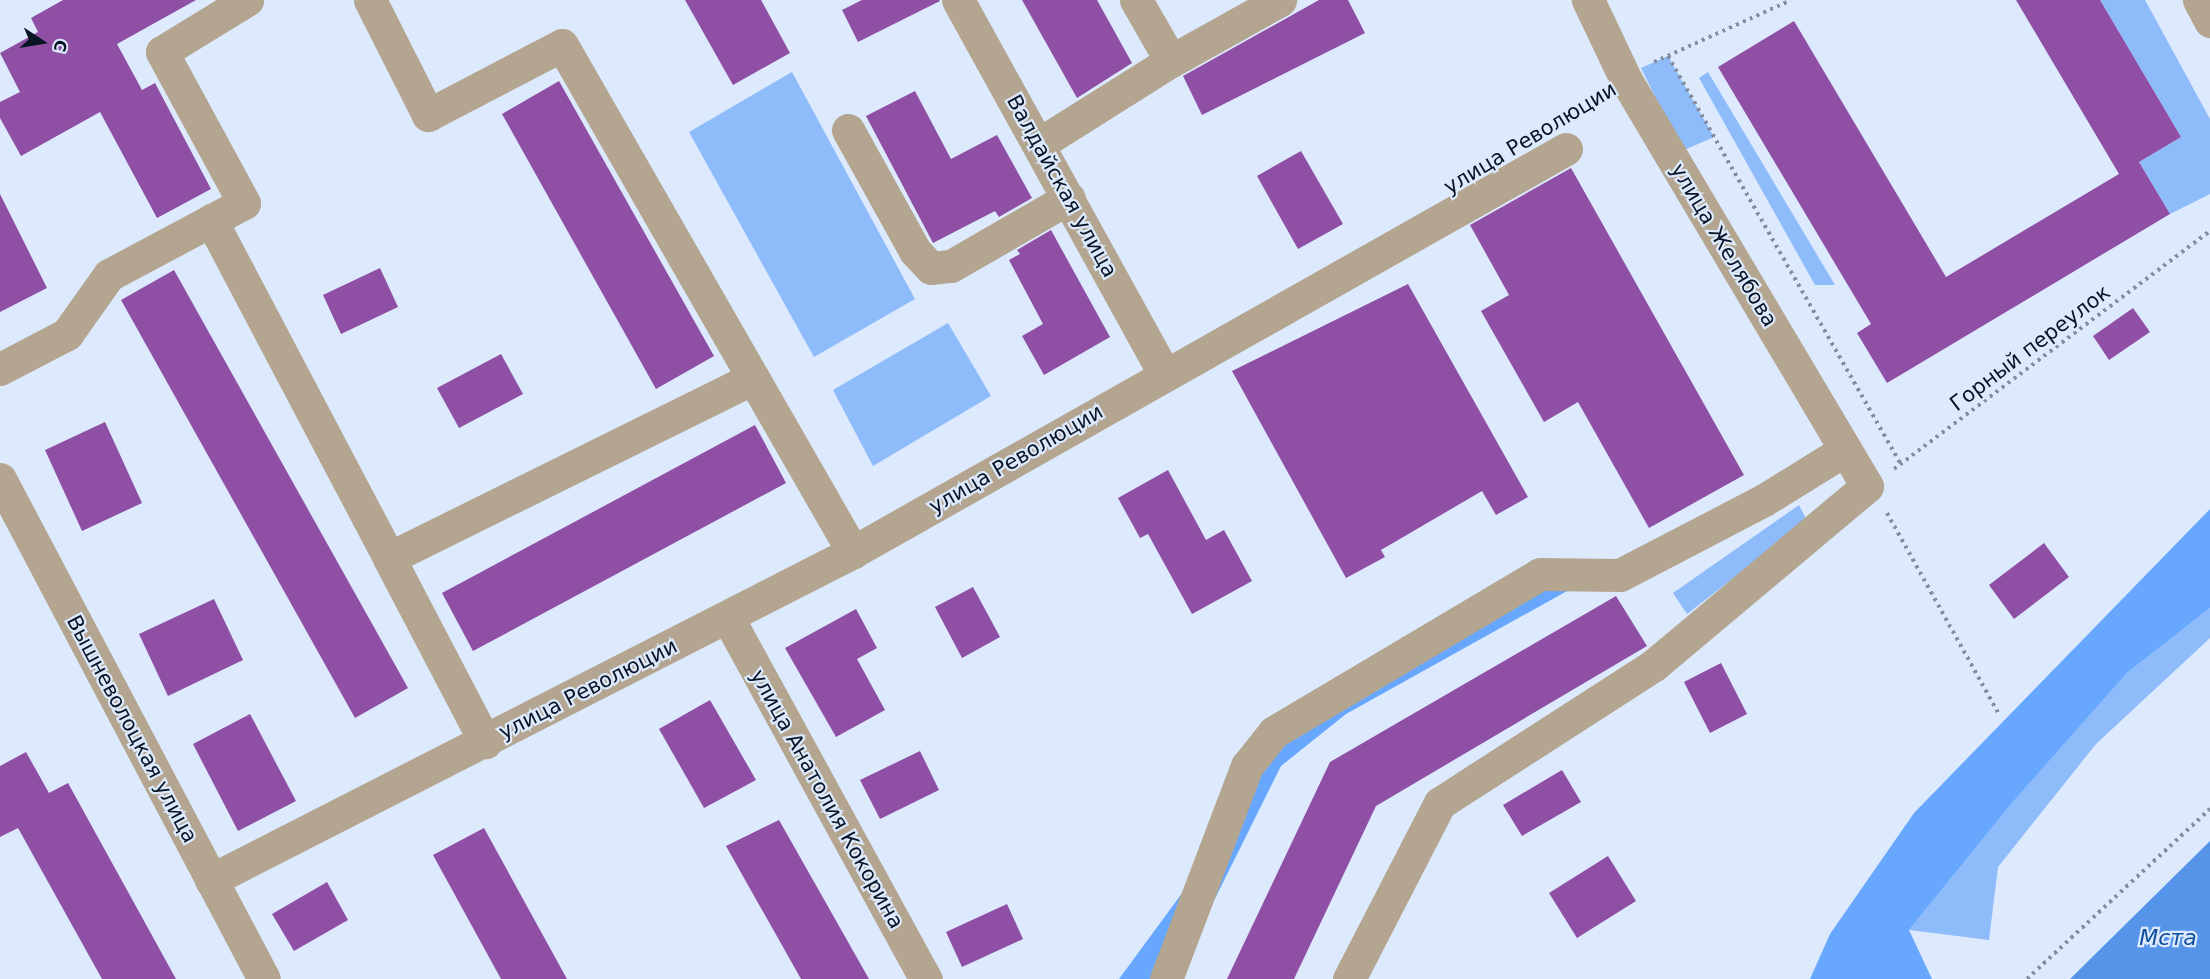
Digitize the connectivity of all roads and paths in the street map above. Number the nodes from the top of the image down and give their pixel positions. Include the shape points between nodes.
1 (247, 0) edge
2 (370, 0) edge
3 (958, 0) edge
4 (1136, 0) edge
5 (1280, 0) edge
6 (1588, 0) edge
7 (1791, 0) edge
8 (2199, 0) edge
9 (2210, 21) edge
10 (1668, 56) junction
11 (1171, 61) junction
12 (1626, 80) junction
13 (848, 130) dead end
14 (1562, 135) joint
15 (1039, 144) junction
16 (1068, 198) junction
17 (211, 220) junction
18 (2210, 231) edge
19 (0, 369) edge
20 (1164, 373) junction
21 (753, 378) junction
22 (1845, 450) junction
23 (1901, 464) junction
24 (0, 479) edge
25 (1870, 486) junction
26 (853, 552) junction
27 (389, 558) junction
28 (728, 618) junction
29 (1999, 714) dead end
30 (485, 742) junction
31 (2210, 808) edge
32 (211, 880) junction
33 (264, 979) edge
34 (926, 979) edge
35 (1166, 979) edge
36 (1349, 979) edge
37 (2027, 979) edge

1 - 17 street via 162,52 244,203
2 - 21 street via 428,115 562,45
3 - 15 street, Валдайская улица
4 - 11 street
5 - 11 street
6 - 12 street, улица Желябова
7 - 10 path, улица Революции
8 - 9 street
10 - 12 path, улица Революции
10 - 23 path
11 - 15 street
12 - 14 path, улица Революции
12 - 22 street, улица Желябова
13 - 16 street via 915,251 931,268 951,266
14 - 20 street, улица Революции via 1413,236
15 - 16 street, Валдайская улица
16 - 20 street, Валдайская улица
17 - 19 street via 109,275 68,334
17 - 27 street
18 - 23 path, Горный переулок
20 - 26 street, улица Революции
21 - 26 street
21 - 27 street
22 - 25 street, улица Желябова
22 - 35 street via 1764,500 1620,575 1607,578 1540,574 1274,732 1247,766
23 - 25 path, Горный переулок
24 - 32 street, Вышневолоцкая улица
25 - 29 path
25 - 36 street via 1654,664 1440,803
26 - 28 street, улица Революции
27 - 30 street
28 - 30 street, улица Революции
28 - 34 street, улица Анатолия Кокорина
30 - 32 street, улица Революции
31 - 37 path
32 - 33 street, Вышневолоцкая улица

